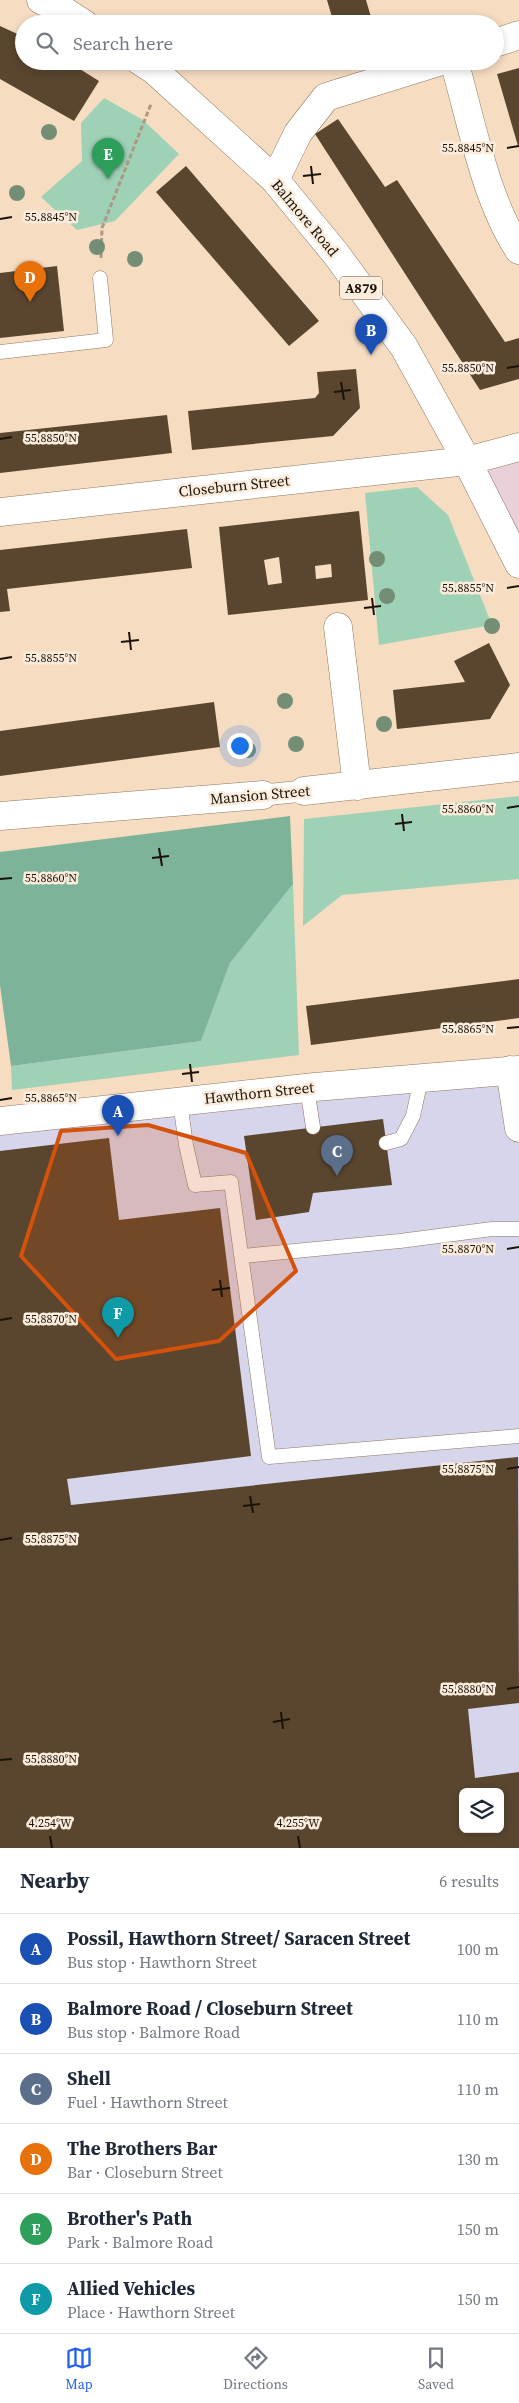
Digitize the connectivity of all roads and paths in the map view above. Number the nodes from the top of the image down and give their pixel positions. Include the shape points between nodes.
1 (41, 0) edge
2 (71, 15) edge
3 (519, 35) edge
4 (504, 40) edge
5 (152, 70) edge
6 (413, 70) edge
7 (457, 70) edge
8 (163, 78) junction
9 (275, 180) junction
10 (519, 250) edge
11 (100, 278) joint
12 (0, 352) edge
13 (519, 447) edge
14 (467, 460) junction
15 (0, 512) edge
16 (519, 564) edge
17 (338, 627) dead end
18 (519, 766) edge
19 (357, 786) junction
20 (304, 791) joint
21 (263, 795) joint
22 (0, 816) edge
23 (515, 1070) edge
24 (421, 1079) junction
25 (307, 1088) junction
26 (180, 1102) junction
27 (0, 1121) edge
28 (313, 1127) dead end
29 (519, 1128) edge
30 (386, 1143) dead end
31 (519, 1229) edge
32 (242, 1256) junction
33 (519, 1436) edge

1 - 2 street
3 - 4 street
5 - 8 street, Balmore Road / A879
6 - 9 street via 326,97 298,133
7 - 10 street via 505,228
8 - 9 street, Balmore Road / A879
8 - 11 path via 143,120 102,228
9 - 14 street, Balmore Road / A879 via 336,254 404,347
11 - 12 lane via 106,340
13 - 14 street, Closeburn Street
14 - 15 street, Closeburn Street
14 - 16 street, Balmore Road / A879
17 - 19 street
18 - 19 street, Mansion Street
19 - 20 street, Mansion Street
20 - 21 street, Mansion Street
21 - 22 street, Mansion Street
23 - 24 street, Hawthorn Street
23 - 29 street
24 - 25 street, Hawthorn Street
24 - 30 lane via 413,1116 401,1139
25 - 26 street, Hawthorn Street
25 - 28 lane
26 - 27 street, Hawthorn Street
26 - 32 lane via 195,1185 231,1182
31 - 32 lane via 492,1229
32 - 33 lane via 269,1457

